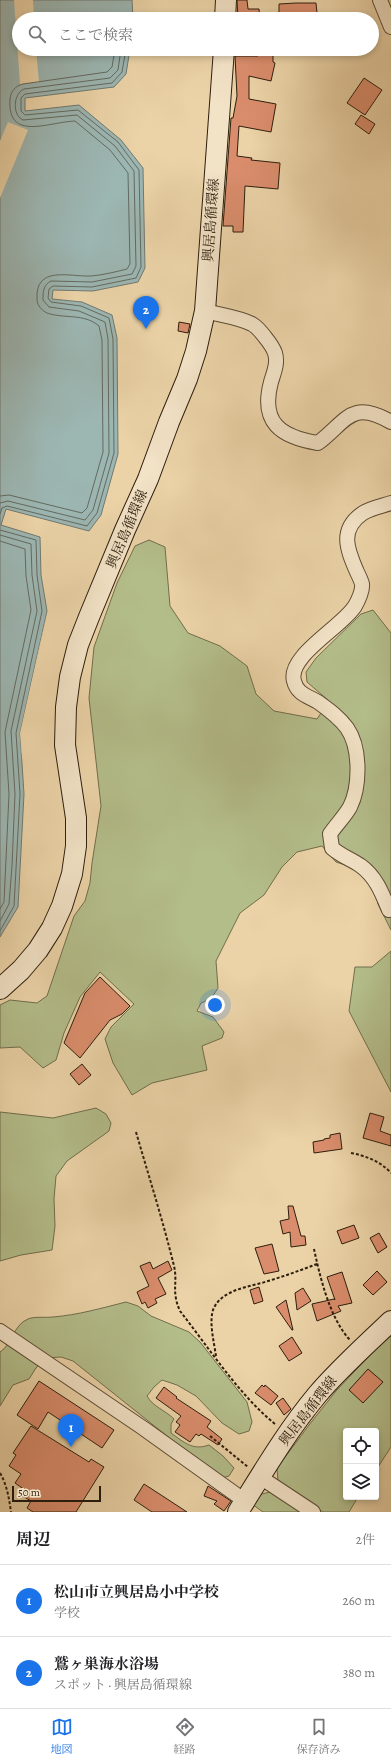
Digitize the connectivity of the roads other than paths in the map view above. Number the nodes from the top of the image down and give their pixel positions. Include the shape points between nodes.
1 (226, 0) edge
2 (384, 3) edge
3 (225, 12) edge
4 (391, 27) edge
5 (223, 56) edge
6 (205, 311) junction
7 (391, 422) edge
8 (391, 503) edge
9 (389, 910) dead end
10 (0, 989) edge
11 (391, 1322) edge
12 (0, 1331) edge
13 (260, 1477) junction
14 (242, 1506) edge
15 (313, 1512) edge

1 - 3 main road
2 - 4 street
5 - 6 main road, 興居島循環線
6 - 7 street via 253,325 270,344 275,353 276,367 267,402 270,419 284,433 318,443 350,414 366,411 378,414
6 - 10 main road, 興居島循環線 via 187,379 78,645 70,677 65,744 76,818 76,846 70,881 62,906 45,939 22,970
8 - 9 street via 364,513 353,521 348,532 347,548 362,584 360,594 354,607 301,658 294,669 294,681 301,694 338,717 348,730 355,749 358,766 356,792 349,808 330,834 332,848 369,873 380,888
11 - 13 main road, 興居島循環線 via 360,1350 318,1395
12 - 14 street via 143,1428
13 - 14 main road, 興居島循環線
13 - 15 street

